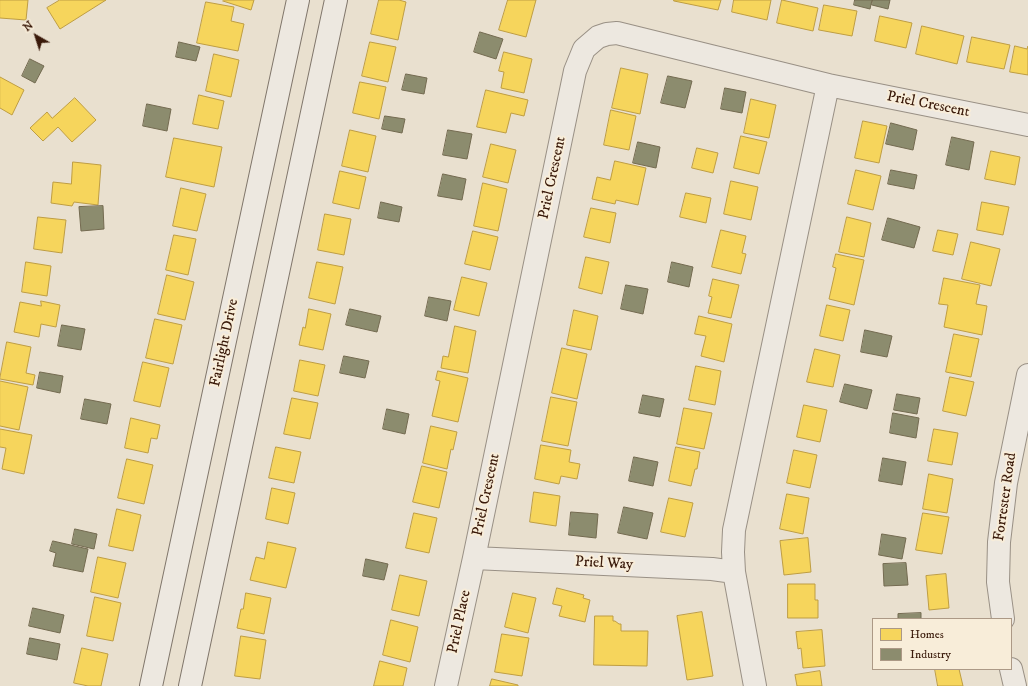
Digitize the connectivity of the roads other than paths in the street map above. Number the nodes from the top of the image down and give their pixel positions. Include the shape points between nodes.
1 (298, 0) edge
2 (336, 0) edge
3 (828, 85) junction
4 (1028, 125) edge
5 (1028, 375) edge
6 (474, 558) junction
7 (734, 572) junction
8 (1003, 618) edge
9 (1011, 670) edge
10 (151, 686) edge
11 (190, 686) edge
12 (446, 686) edge
13 (755, 686) edge
14 (1016, 686) edge

1 - 10 street, Fairlight Drive
2 - 11 street
3 - 4 street, Priel Crescent
3 - 6 street, Priel Crescent via 617,33 598,37 584,48 575,71
3 - 7 street via 734,530
5 - 8 street, Forrester Road via 1006,482 999,542 998,582
6 - 7 street, Priel Way
6 - 12 street, Priel Place
7 - 13 street
9 - 14 street

